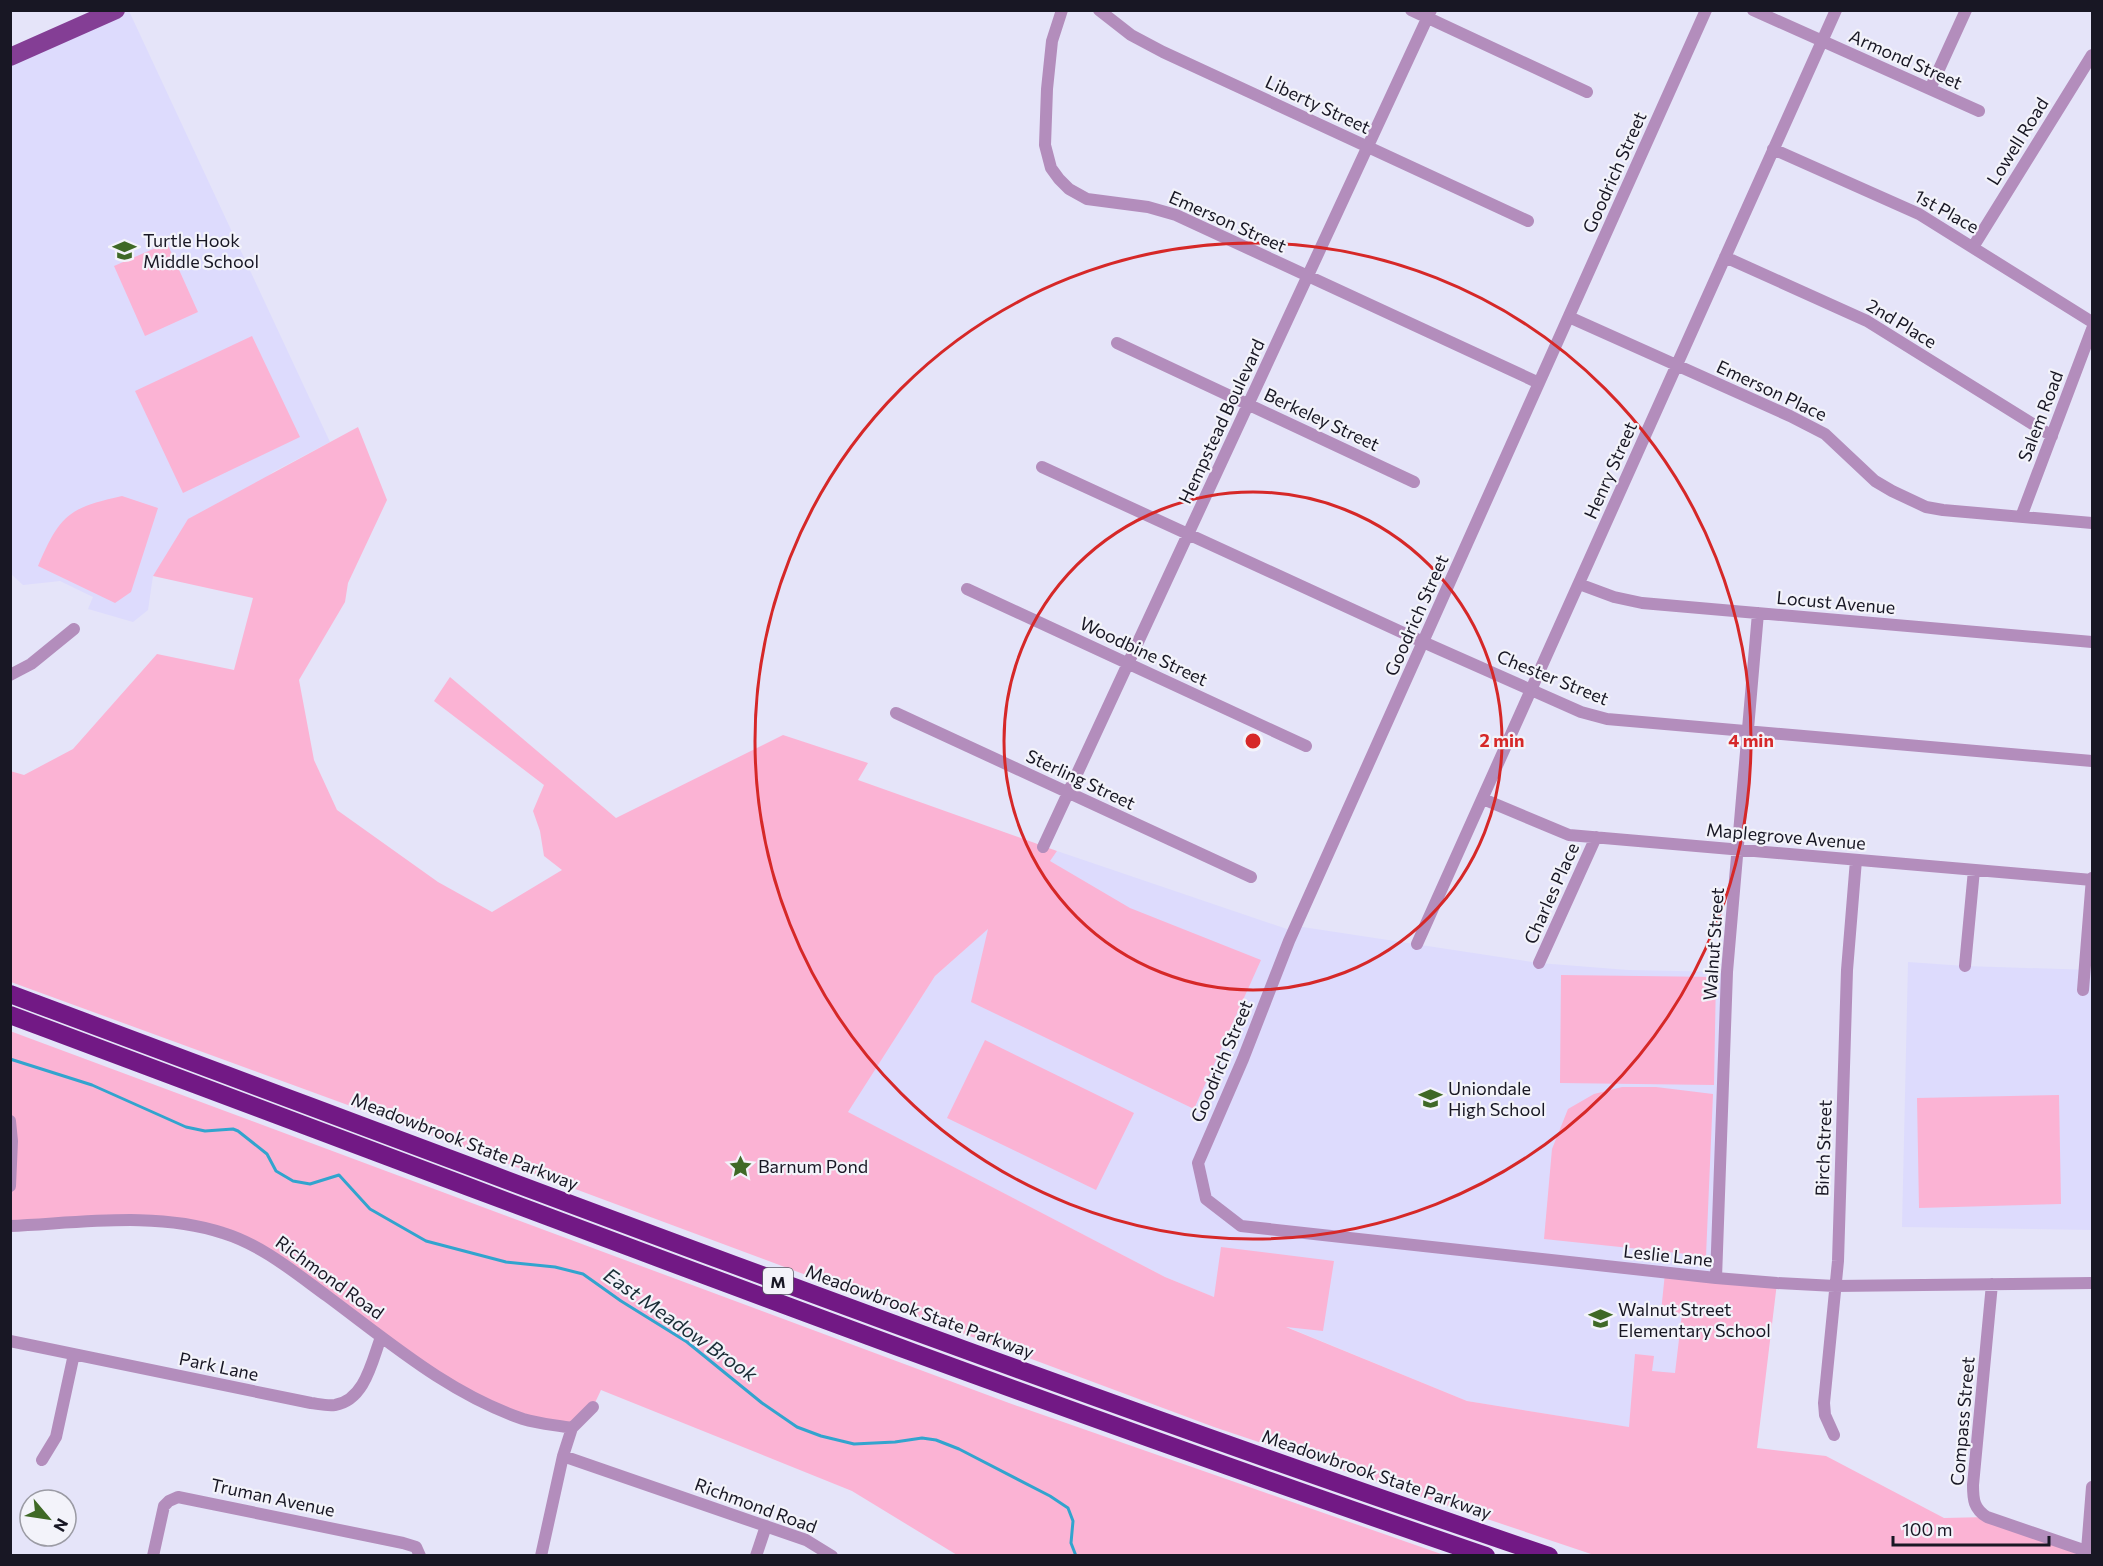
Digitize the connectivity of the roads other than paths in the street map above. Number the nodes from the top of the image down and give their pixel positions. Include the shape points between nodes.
1 (116, 10) edge
2 (1062, 10) edge
3 (1100, 10) edge
4 (1411, 10) edge
5 (1706, 10) edge
6 (1753, 10) edge
7 (1836, 10) edge
8 (1966, 10) edge
9 (1429, 14) edge
10 (91, 15) edge
11 (1822, 41) junction
12 (2092, 55) edge
13 (10, 57) edge
14 (1930, 89) junction
15 (1587, 92) dead end
16 (1979, 111) dead end
17 (1367, 147) junction
18 (1773, 149) junction
19 (1528, 221) dead end
20 (1973, 247) junction
21 (1725, 257) junction
22 (1308, 276) junction
23 (1569, 317) junction
24 (2092, 322) edge
25 (2092, 328) edge
26 (1117, 343) dead end
27 (1677, 366) junction
28 (1539, 383) junction
29 (1248, 405) junction
30 (2052, 436) junction
31 (1042, 467) dead end
32 (1414, 482) dead end
33 (2021, 517) junction
34 (2092, 523) edge
35 (1188, 534) junction
36 (1579, 584) junction
37 (967, 589) dead end
38 (1758, 613) junction
39 (74, 629) dead end
40 (1423, 642) junction
41 (2092, 642) edge
42 (1128, 663) junction
43 (10, 675) edge
44 (1531, 690) junction
45 (896, 713) dead end
46 (1748, 732) junction
47 (1306, 746) dead end
48 (2092, 761) edge
49 (1068, 792) junction
50 (1483, 799) junction
51 (1596, 837) junction
52 (1043, 847) dead end
53 (1738, 850) junction
54 (1856, 860) junction
55 (1974, 870) junction
56 (1251, 877) dead end
57 (2092, 879) edge
58 (1417, 944) dead end
59 (1539, 963) dead end
60 (1965, 966) dead end
61 (2083, 990) dead end
62 (10, 994) edge
63 (10, 1015) edge
64 (10, 1120) edge
65 (10, 1186) edge
66 (10, 1226) edge
67 (1241, 1226) joint
68 (1716, 1278) junction
69 (2092, 1283) edge
70 (1992, 1284) junction
71 (1835, 1286) junction
72 (381, 1337) junction
73 (10, 1341) edge
74 (74, 1354) junction
75 (593, 1407) dead end
76 (572, 1428) junction
77 (1834, 1436) dead end
78 (563, 1456) junction
79 (42, 1460) dead end
80 (2092, 1487) edge
81 (766, 1526) junction
82 (2090, 1551) edge
83 (153, 1556) edge
84 (420, 1556) edge
85 (541, 1556) edge
86 (756, 1556) edge
87 (832, 1556) edge
88 (1486, 1556) edge
89 (1549, 1556) edge

1 - 10 main road
2 - 22 street, Emerson Street via 1052,41 1045,129 1051,168 1059,179 1087,199 1176,215
3 - 17 street, Liberty Street via 1131,35 1163,52
4 - 9 street
5 - 23 street, Goodrich Street
6 - 11 street, Armond Street
7 - 11 street, Henry Street
8 - 14 street
9 - 15 street
9 - 17 street, Hempstead Boulevard
10 - 13 main road
11 - 14 street, Armond Street
11 - 18 street, Henry Street
12 - 20 street, Lowell Road
14 - 16 street, Armond Street
17 - 19 street, Liberty Street
17 - 22 street, Hempstead Boulevard
18 - 20 street, 1st Place via 1919,214
18 - 21 street, Henry Street
20 - 24 street, 1st Place
21 - 27 street, Henry Street
21 - 30 street, 2nd Place via 1867,321
22 - 28 street, Emerson Street
22 - 29 street, Hempstead Boulevard
23 - 27 street, Emerson Place
23 - 28 street, Goodrich Street
25 - 30 street, Salem Road
26 - 29 street, Berkeley Street
27 - 33 street, Emerson Place via 1825,435 1875,481 1909,500 1943,510
27 - 36 street, Henry Street
28 - 40 street, Goodrich Street
29 - 32 street, Berkeley Street
29 - 35 street, Hempstead Boulevard
30 - 33 street, Salem Road
31 - 35 street, Chester Street
33 - 34 street, Emerson Place
35 - 40 street, Chester Street
35 - 42 street, Hempstead Boulevard
36 - 38 street, Locust Avenue via 1642,603
36 - 44 street, Henry Street
37 - 42 street, Woodbine Street
38 - 41 street, Locust Avenue
38 - 46 street, Walnut Street
39 - 43 street via 31,664
40 - 44 street, Chester Street
40 - 67 street, Goodrich Street via 1289,941 1198,1163 1206,1200
42 - 47 street, Woodbine Street
42 - 49 street, Hempstead Boulevard
44 - 46 street, Chester Street via 1607,719
44 - 50 street, Henry Street
45 - 49 street, Sterling Street
46 - 48 street, Chester Street
46 - 53 street, Walnut Street
49 - 52 street, Hempstead Boulevard
49 - 56 street, Sterling Street
50 - 51 street, Maplegrove Avenue via 1569,835
50 - 58 street, Henry Street
51 - 53 street, Maplegrove Avenue
51 - 59 street, Charles Place
53 - 54 street, Maplegrove Avenue
53 - 68 street, Walnut Street via 1727,972
54 - 55 street, Maplegrove Avenue
54 - 71 street, Birch Street via 1847,970
55 - 57 street, Maplegrove Avenue
55 - 60 street
57 - 61 street
62 - 89 highway, Meadowbrook State Parkway / M via 1029,1374
63 - 88 highway, M via 867,1336
64 - 65 street
66 - 72 street, Richmond Road via 147,1220 223,1232 279,1261
67 - 68 street, Leslie Lane
68 - 71 street, Leslie Lane
69 - 70 street, Leslie Lane
70 - 71 street, Leslie Lane
70 - 82 street, Compass Street via 1973,1485 1975,1505 1987,1517
71 - 77 street, Birch Street via 1824,1403
72 - 74 street, Park Lane via 360,1390 348,1401 329,1406
72 - 76 street, Richmond Road via 469,1395 522,1418
73 - 74 street, Park Lane
74 - 79 street via 56,1437
75 - 76 street
76 - 78 street
78 - 81 street, Richmond Road
78 - 85 street
80 - 82 street
81 - 86 street
81 - 87 street, Richmond Road via 806,1540
83 - 84 street, Truman Avenue via 164,1506 178,1497 416,1546

